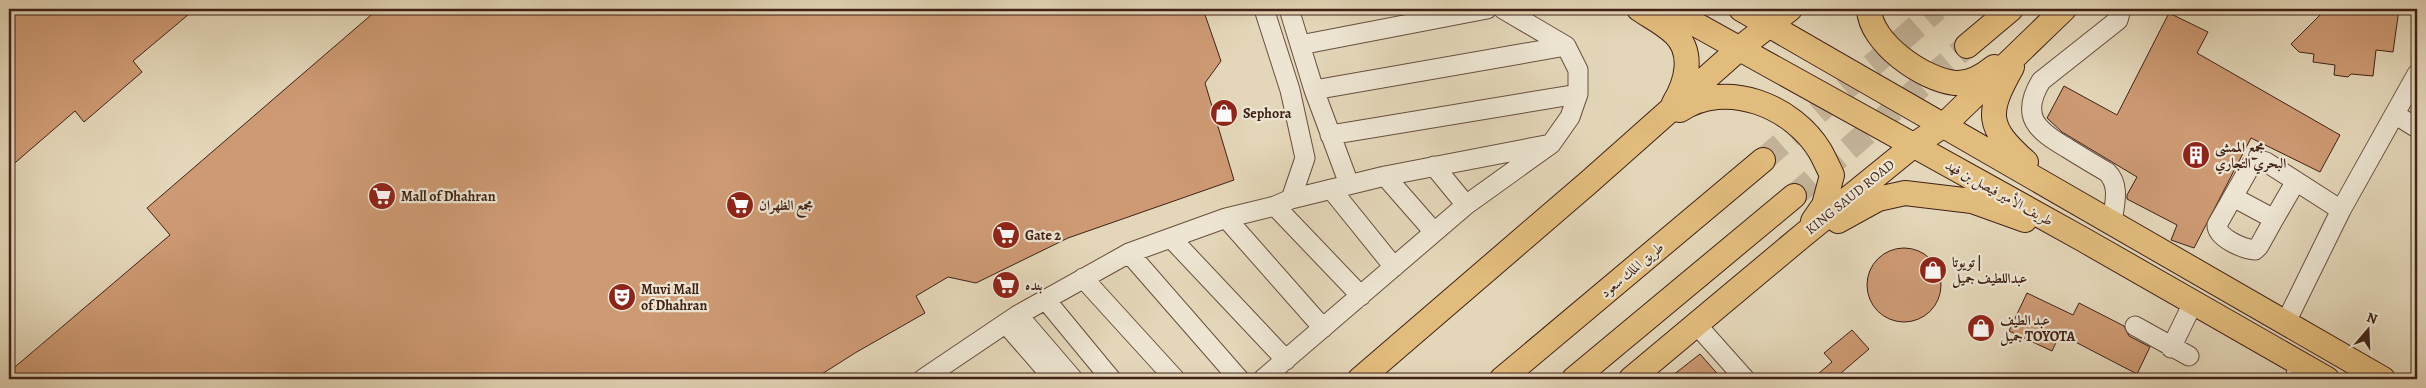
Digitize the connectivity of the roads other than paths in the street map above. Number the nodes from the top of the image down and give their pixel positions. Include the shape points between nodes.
1 (1264, 9) edge
2 (1289, 9) edge
3 (1487, 9) edge
4 (1503, 9) edge
5 (1639, 9) edge
6 (1668, 9) edge
7 (1741, 9) edge
8 (1790, 9) edge
9 (1869, 9) edge
10 (2010, 9) edge
11 (2121, 9) edge
12 (2056, 16) edge
13 (1771, 26) junction
14 (1300, 45) junction
15 (1566, 46) junction
16 (1967, 46) tunnel mouth
17 (1740, 48) junction
18 (2022, 49) junction
19 (2417, 74) edge
20 (1314, 90) junction
21 (1578, 94) junction
22 (1668, 113) junction
23 (2396, 115) junction
24 (1944, 125) junction
25 (2417, 128) edge
26 (1330, 135) junction
27 (1641, 137) junction
28 (1551, 144) junction
29 (1914, 145) junction
30 (1763, 160) tunnel mouth
31 (1434, 166) junction
32 (1385, 176) junction
33 (2296, 181) junction
34 (1340, 186) junction
35 (2063, 195) junction
36 (1794, 196) tunnel mouth
37 (2233, 197) junction
38 (1283, 202) junction
39 (1466, 205) junction
40 (2341, 210) junction
41 (1226, 218) junction
42 (2274, 219) junction
43 (2112, 223) junction
44 (1434, 232) junction
45 (1802, 236) junction
46 (1171, 238) junction
47 (2084, 240) junction
48 (1129, 253) junction
49 (1394, 266) junction
50 (1761, 270) junction
51 (1083, 278) junction
52 (1360, 296) junction
53 (1045, 300) junction
54 (2193, 303) junction
55 (1012, 320) junction
56 (1696, 324) junction
57 (2285, 324) junction
58 (2135, 326) dead end
59 (1323, 328) junction
60 (2171, 348) junction
61 (2189, 356) dead end
62 (1286, 360) junction
63 (2297, 371) edge
64 (923, 379) edge
65 (1054, 379) edge
66 (1073, 379) edge
67 (1111, 379) edge
68 (1175, 379) edge
69 (1239, 379) edge
70 (1263, 379) edge
71 (1360, 379) edge
72 (1502, 379) edge
73 (1574, 379) edge
74 (1631, 379) edge
75 (1745, 379) edge
76 (2327, 379) edge
77 (2383, 379) edge

1 - 38 street via 1290,90 1305,158
2 - 14 street
3 - 14 street
4 - 15 street
5 - 22 main road via 1675,34 1684,47 1688,71 1680,94
6 - 17 main road, طريف الأمير فيصل بن فهد
7 - 13 main road
8 - 13 main road
9 - 12 main road via 1875,27 1911,66 1924,74 1956,83 1972,81 1986,74
10 - 16 main road
11 - 43 street via 2118,20 2041,80 2032,109 2034,122 2044,134 2114,179
12 - 18 main road, KING SAUD ROAD
13 - 17 main road
13 - 24 main road
14 - 20 street
15 - 20 street
15 - 21 street via 1578,70
17 - 22 main road
17 - 29 main road, طريف الأمير فيصل بن فهد
18 - 24 main road, KING SAUD ROAD
18 - 35 main road via 2000,88 1996,101 1996,129 2004,144
19 - 23 street
20 - 26 street
21 - 26 street
21 - 28 street via 1570,117
22 - 27 main road
23 - 25 street
23 - 40 street
24 - 29 main road, KING SAUD ROAD
24 - 35 main road
26 - 34 street
27 - 45 main road via 1691,103 1709,98 1747,98 1771,108 1805,133 1819,150 1832,175 1824,205
27 - 71 main road
28 - 31 street
28 - 39 street
29 - 45 main road, KING SAUD ROAD
29 - 47 main road, طريف الأمير فيصل بن فهد
30 - 72 main road, طريق الملك سعود
31 - 32 street
31 - 39 street
32 - 34 street
32 - 44 street
33 - 37 street via 2259,160 2250,165
33 - 40 street
33 - 42 street
34 - 38 street
34 - 49 street
35 - 43 main road
36 - 73 main road
37 - 42 street
37 - 42 street via 2217,225 2221,235 2255,250
38 - 41 street
38 - 52 street
39 - 44 street
40 - 57 street
41 - 46 street
41 - 59 street
43 - 57 main road
44 - 49 street
45 - 50 main road, KING SAUD ROAD
46 - 48 street
46 - 62 street
47 - 50 main road via 1972,201 1905,193 1856,210
47 - 54 main road, طريف الأمير فيصل بن فهد
48 - 51 street
48 - 69 street
49 - 52 street
50 - 56 main road, KING SAUD ROAD
51 - 53 street
51 - 68 street
52 - 59 street
53 - 55 street
53 - 67 street
54 - 60 street
54 - 63 main road, طريف الأمير فيصل بن فهد
55 - 64 street
55 - 65 street
55 - 66 street
56 - 74 main road, KING SAUD ROAD
56 - 75 street
57 - 77 main road
58 - 60 street
59 - 62 street
60 - 61 street
62 - 70 street
63 - 76 main road, طريف الأمير فيصل بن فهد

